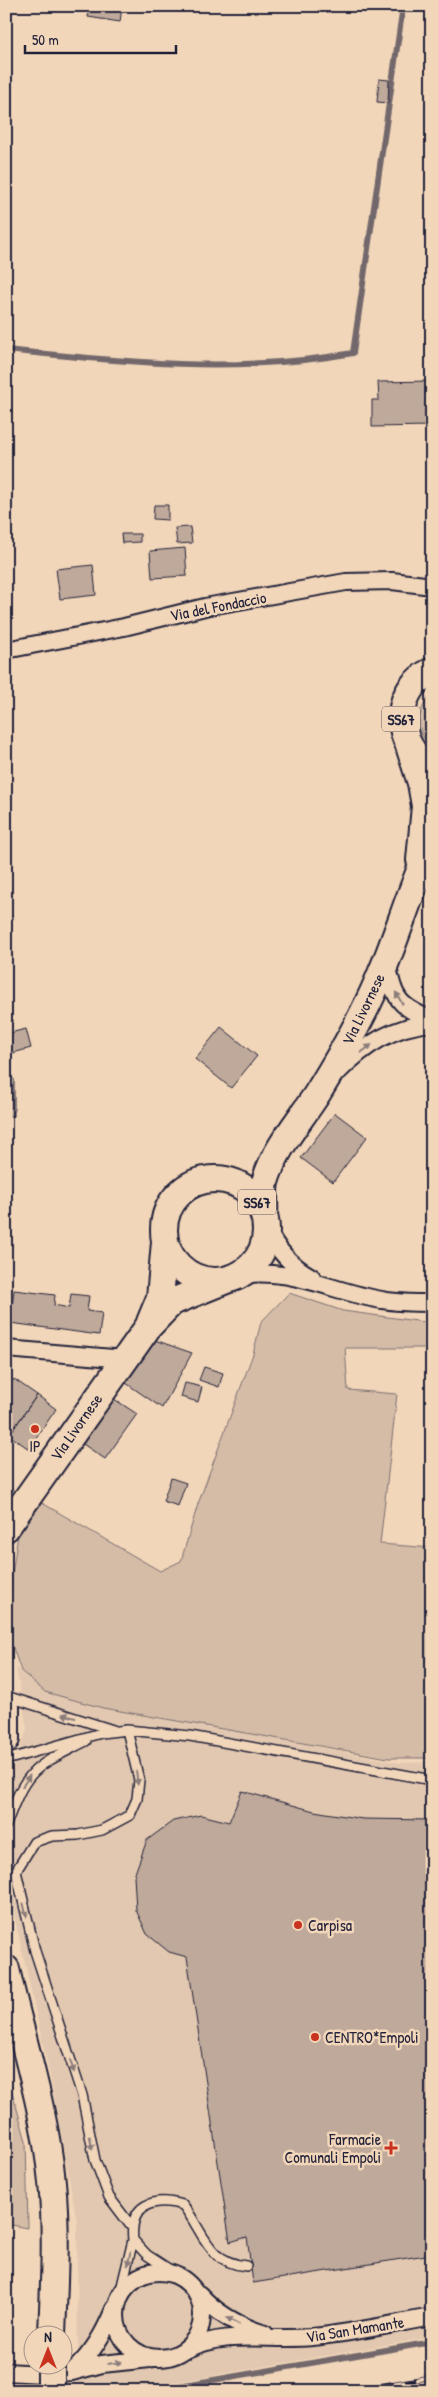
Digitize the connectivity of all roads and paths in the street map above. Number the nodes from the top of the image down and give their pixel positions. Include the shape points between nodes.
1 (432, 586) edge
2 (6, 650) edge
3 (430, 670) edge
4 (410, 749) junction
5 (432, 768) edge
6 (432, 842) edge
7 (418, 871) junction
8 (387, 959) junction
9 (432, 1021) edge
10 (317, 1094) junction
11 (287, 1136) junction
12 (212, 1179) junction
13 (265, 1221) junction
14 (165, 1242) junction
15 (233, 1277) junction
16 (332, 1287) junction
17 (432, 1303) edge
18 (148, 1328) junction
19 (6, 1349) edge
20 (125, 1359) junction
21 (6, 1528) edge
22 (6, 1696) edge
23 (6, 1707) edge
24 (127, 1730) junction
25 (116, 1731) junction
26 (101, 1733) junction
27 (6, 1739) edge
28 (6, 1760) edge
29 (432, 1780) edge
30 (6, 1825) edge
31 (7, 1975) edge
32 (131, 2226) junction
33 (132, 2240) junction
34 (246, 2266) dead end
35 (187, 2282) junction
36 (118, 2298) junction
37 (432, 2317) edge
38 (52, 2324) edge
39 (279, 2338) junction
40 (179, 2353) junction
41 (158, 2358) junction
42 (72, 2363) edge
43 (72, 2367) edge
44 (6, 2372) edge
45 (22, 2373) edge
46 (58, 2374) edge
47 (51, 2391) edge

1 - 2 street, Via del Fondaccio via 392,581 346,582 205,607
3 - 4 main road, Via Livornese / SS67 via 413,685 404,700 403,734
4 - 5 main road, Via Livornese / SS67 via 421,762
4 - 7 main road, Via Livornese / SS67 via 426,806
6 - 7 main road, Via Livornese / SS67
7 - 8 main road, Via Livornese / SS67
9 -> 8 street via 401,1004 391,984
8 - 10 main road, Via Livornese / SS67 via 363,1014
10 -> 9 street via 350,1060 385,1034
10 - 11 main road, Via Livornese / SS67
11 - 12 main road, Via Livornese / SS67 via 267,1156 245,1170
11 - 13 main road, Via Livornese / SS67 via 264,1184
12 - 13 main road, SS67 via 244,1188 256,1200
12 - 14 main road, Via Livornese / SS67 via 190,1186 174,1200 167,1212
13 - 15 main road, Via Livornese / SS67 via 264,1242 258,1256 248,1268
13 - 16 street via 280,1252 301,1271
14 - 15 main road via 183,1270 198,1278 214,1281
14 - 18 main road, Via Livornese / SS67 via 160,1298
15 - 16 street via 264,1272
15 - 18 main road, Via Livornese / SS67 via 172,1302
16 - 17 street via 381,1300
18 - 20 main road, Via Livornese / SS67
19 - 20 street
20 - 21 main road, Via Livornese / SS67
25 -> 22 lane
23 - 27 main road
24 - 25 lane
24 - 29 lane via 190,1736
24 -> 32 lane via 139,1780 137,1799 130,1816 102,1830 52,1836 34,1842 16,1871 35,1951 82,2095 95,2160 109,2197
25 - 26 lane
26 - 28 lane
30 -> 26 lane via 23,1785 37,1767
31 - 38 main road via 37,2090 52,2182
32 - 33 lane
32 - 34 lane via 135,2215 152,2202 169,2201 183,2205 212,2252 227,2262
33 - 35 lane via 147,2256
33 -> 36 lane
35 - 36 street via 170,2273 156,2271 129,2283
39 -> 35 street, Via San Mamante via 248,2329 229,2319 210,2306
35 - 40 street via 198,2296 202,2322 198,2335
36 - 41 street via 115,2316 124,2341 145,2356
36 - 42 street via 104,2333 90,2355
37 - 39 street, Via San Mamante via 312,2337
39 - 40 street, Via San Mamante via 207,2341
40 - 41 street
43 -> 41 street
44 - 45 street
46 - 47 main road, bridge

